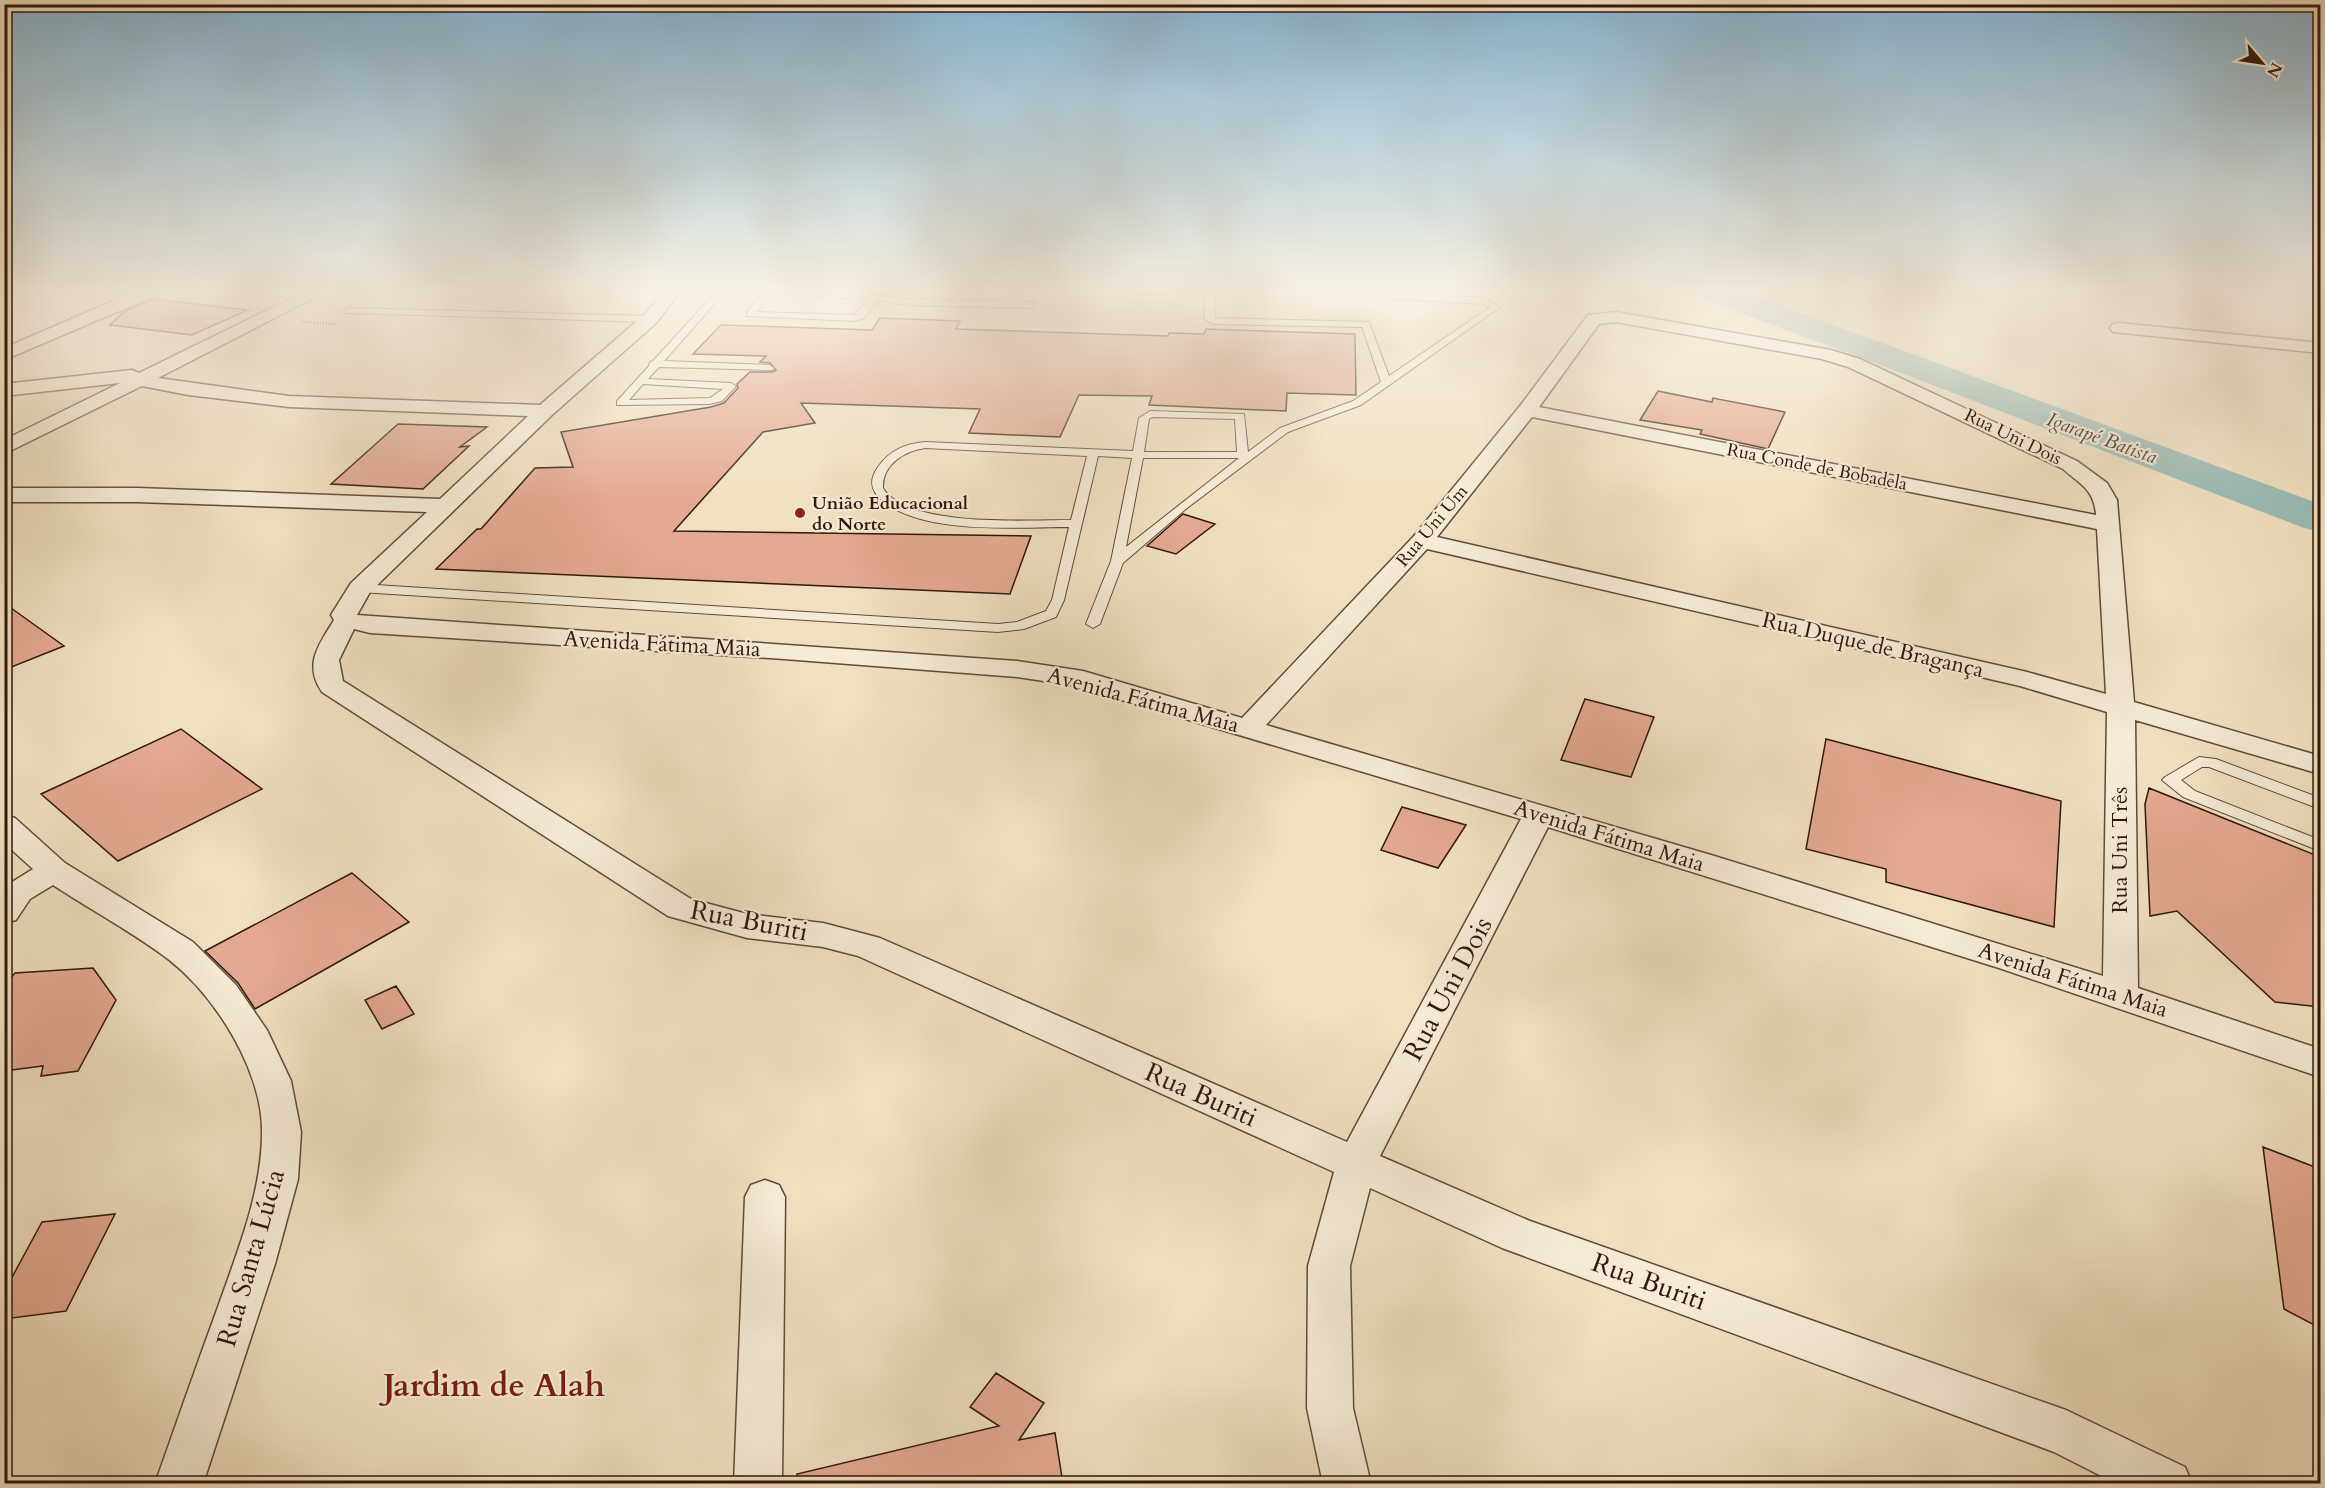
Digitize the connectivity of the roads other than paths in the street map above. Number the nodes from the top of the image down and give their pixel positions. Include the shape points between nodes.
1 (174, 362) edge
2 (601, 362) edge
3 (1379, 362) edge
4 (1418, 362) edge
5 (1562, 362) edge
6 (1848, 362) edge
7 (653, 364) joint
8 (769, 368) dead end
9 (145, 377) junction
10 (639, 381) junction
11 (1387, 384) junction
12 (4, 390) edge
13 (1527, 410) junction
14 (545, 411) junction
15 (4, 448) edge
16 (1093, 454) junction
17 (1138, 455) junction
18 (1248, 455) junction
19 (4, 495) edge
20 (447, 506) junction
21 (1076, 524) junction
22 (2107, 524) junction
23 (1422, 542) junction
24 (1118, 561) junction
25 (353, 604) junction
26 (1093, 624) dead end
27 (2121, 707) junction
28 (1248, 728) junction
29 (2320, 765) edge
30 (2320, 804) edge
31 (1539, 814) junction
32 (4, 825) edge
33 (2320, 846) edge
34 (54, 871) junction
35 (9, 898) edge
36 (2120, 993) junction
37 (2320, 1063) edge
38 (1356, 1163) junction
39 (765, 1197) dead end
40 (179, 1484) edge
41 (758, 1484) edge
42 (1347, 1484) edge
43 (2168, 1484) edge

1 - 9 street
2 - 14 street
3 - 11 lane
4 - 11 lane
5 - 13 street, Rua Uni Um
6 - 22 street, Rua Uni Dois via 1885,376 2078,470 2099,488 2106,500
7 - 8 lane
7 - 10 lane
9 - 12 street
9 - 14 street via 183,390 243,397
9 - 15 street
10 - 10 lane via 621,403 710,401 718,399 731,386
11 - 18 lane via 1347,408 1284,430
13 - 22 street, Rua Conde de Bobadela
13 - 23 street, Rua Uni Um
14 - 20 street
16 - 17 lane
16 - 21 lane
16 - 21 lane via 925,445 896,454 878,479 878,490 883,496 903,511 923,518
17 - 18 lane
17 - 18 lane via 1144,418 1150,414 1240,416
17 - 24 lane
18 - 24 lane
19 - 20 street via 137,495
20 - 25 street
21 - 25 lane via 1058,600 1050,614 1019,626
22 - 27 street, Rua Uni Dois
23 - 27 street, Rua Duque de Bragança via 1974,668
23 - 28 street, Rua Uni Um
24 - 26 lane
25 - 28 street, Avenida Fátima Maia via 370,625 783,651 1074,676
25 - 38 street, Rua Buriti via 323,664 332,686 680,908 747,926 823,936 868,947
27 - 29 street, Rua Duque de Bragança
27 - 36 street, Rua Uni Três
28 - 31 street, Avenida Fátima Maia
30 - 33 lane via 2211,762 2199,762 2170,780 2189,794
31 - 36 street, Avenida Fátima Maia
31 - 38 street, Rua Uni Dois
32 - 34 street, Rua Santa Lúcia
34 - 35 street
34 - 40 street, Rua Santa Lúcia via 182,951 224,994 254,1040 272,1082 282,1132 278,1179 254,1264
36 - 37 street, Avenida Fátima Maia
38 - 42 street, Rua Uni Dois via 1329,1266 1330,1408
38 - 43 street, Rua Buriti via 1517,1234 2066,1433
39 - 41 street

